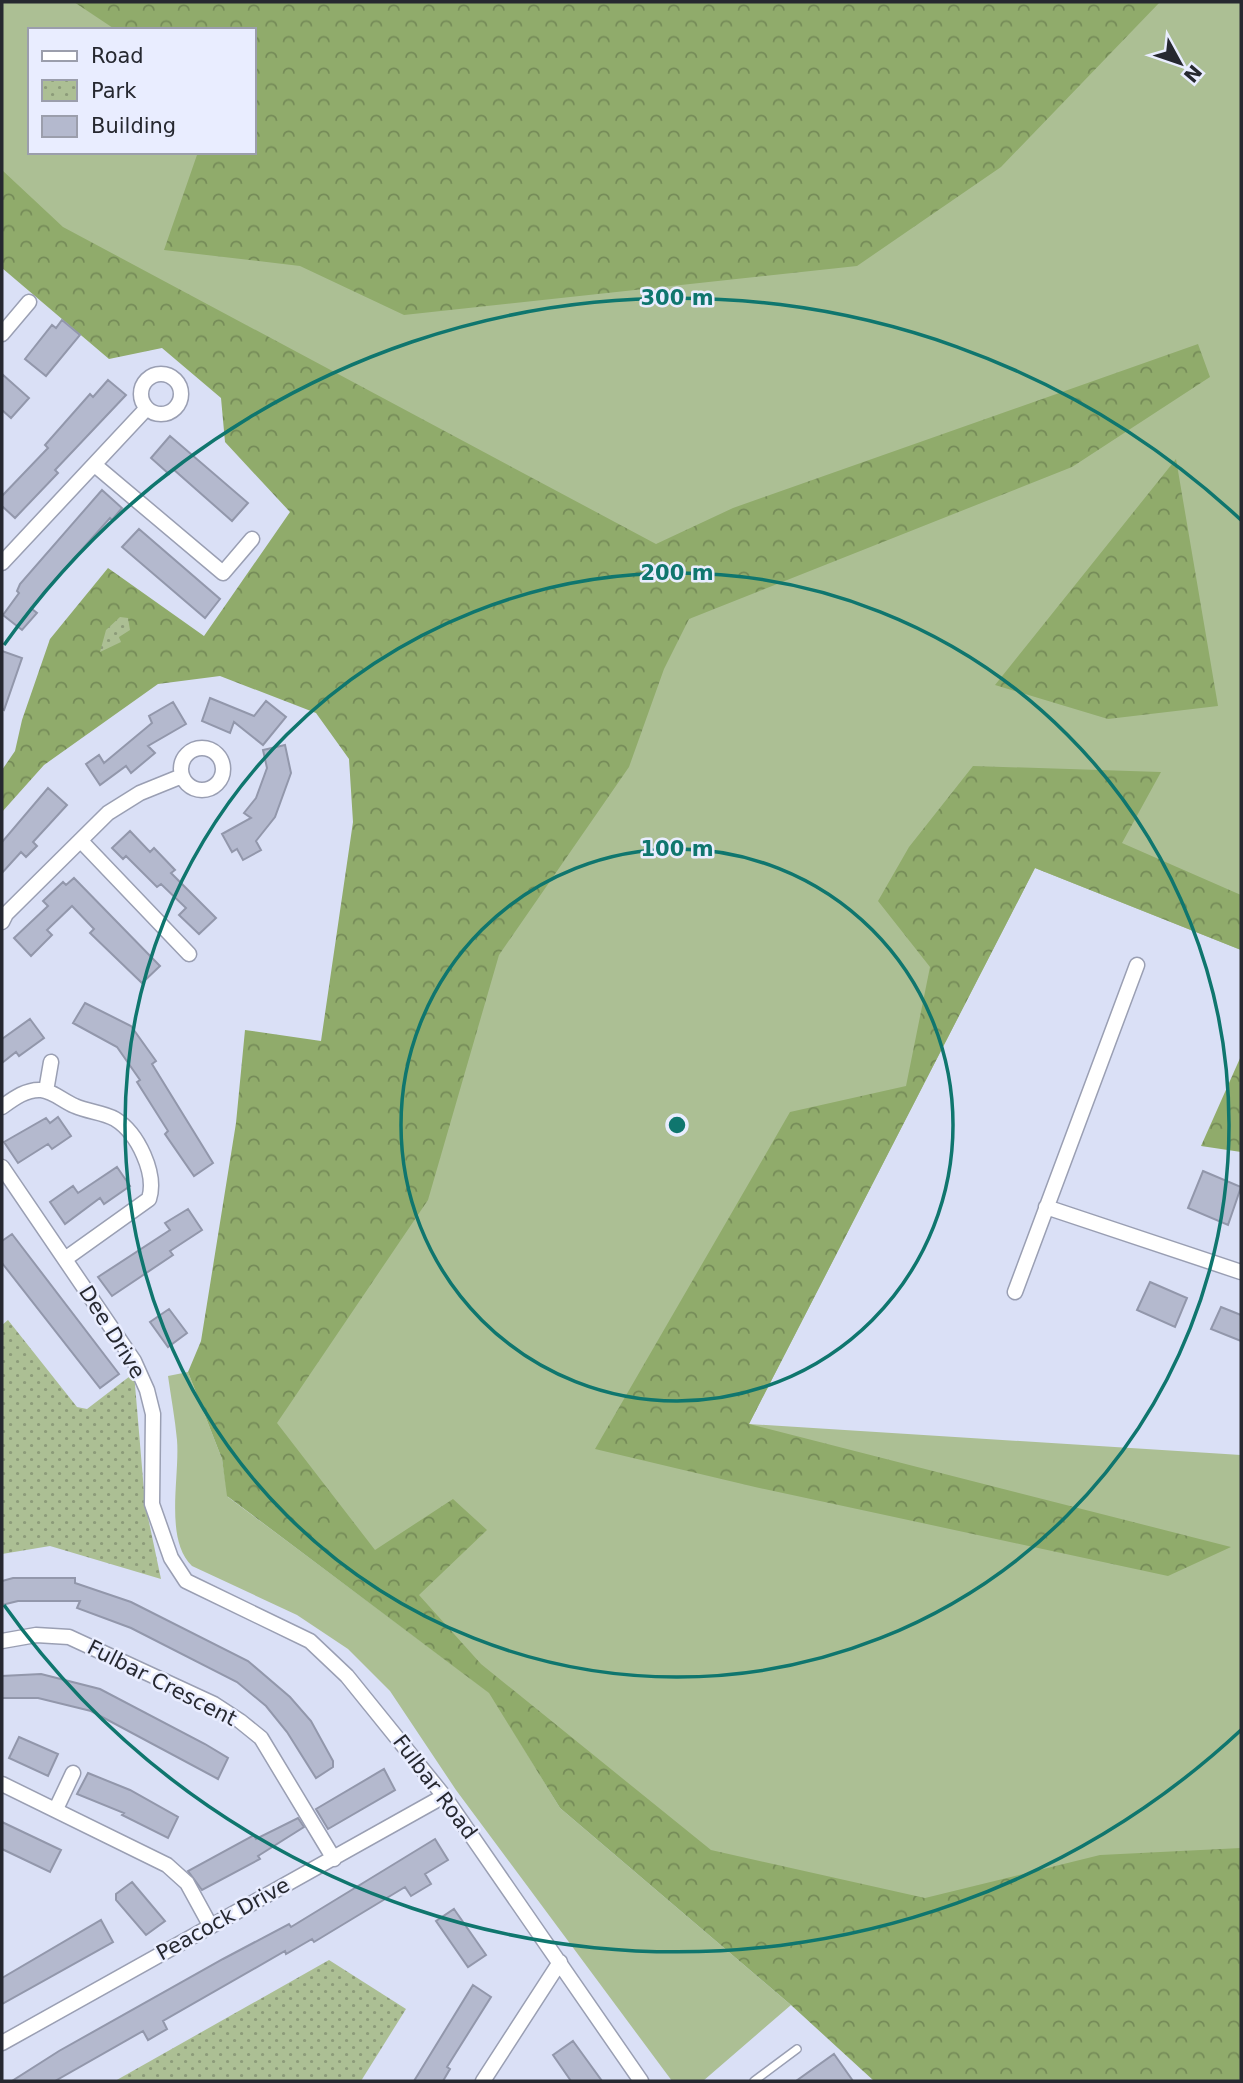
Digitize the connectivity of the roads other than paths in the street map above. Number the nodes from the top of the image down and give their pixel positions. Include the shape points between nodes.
1 (29, 302) dead end
2 (2, 334) edge
3 (146, 409) dead end
4 (96, 466) junction
5 (252, 539) dead end
6 (2, 563) edge
7 (182, 776) dead end
8 (81, 841) junction
9 (2, 922) edge
10 (189, 954) dead end
11 (1137, 965) dead end
12 (51, 1062) dead end
13 (46, 1091) junction
14 (2, 1107) edge
15 (2, 1167) edge
16 (1046, 1207) junction
17 (65, 1259) junction
18 (1241, 1272) edge
19 (1015, 1292) dead end
20 (171, 1558) joint
21 (2, 1641) edge
22 (73, 1773) dead end
23 (2, 1784) edge
24 (444, 1796) junction
25 (56, 1809) junction
26 (334, 1859) junction
27 (210, 1925) junction
28 (560, 1962) junction
29 (2, 2043) edge
30 (797, 2049) dead end
31 (483, 2081) edge
32 (641, 2081) edge
33 (754, 2081) edge

1 - 2 street
3 - 4 street
4 - 5 street via 223,573
4 - 6 street
7 - 8 street via 140,793 108,813
8 - 9 street
8 - 10 street
11 - 16 street
12 - 13 street
13 - 14 street via 25,1093
13 - 17 street via 126,1127 152,1181 149,1199
15 - 17 street, Dee Drive
16 - 18 street
16 - 19 street
17 - 20 street, Dee Drive via 134,1361 147,1390 153,1415 152,1504
20 - 24 street, Fulbar Road via 186,1581 310,1641 366,1697
21 - 26 street, Fulbar Crescent via 36,1635 69,1637 214,1704 240,1721 261,1738
22 - 25 street
23 - 25 street
24 - 26 street, Peacock Drive
24 - 28 street, Fulbar Road
25 - 27 street via 178,1872
26 - 27 street, Peacock Drive
27 - 29 street, Peacock Drive
28 - 31 street
28 - 32 street, Fulbar Road
30 - 33 lane

